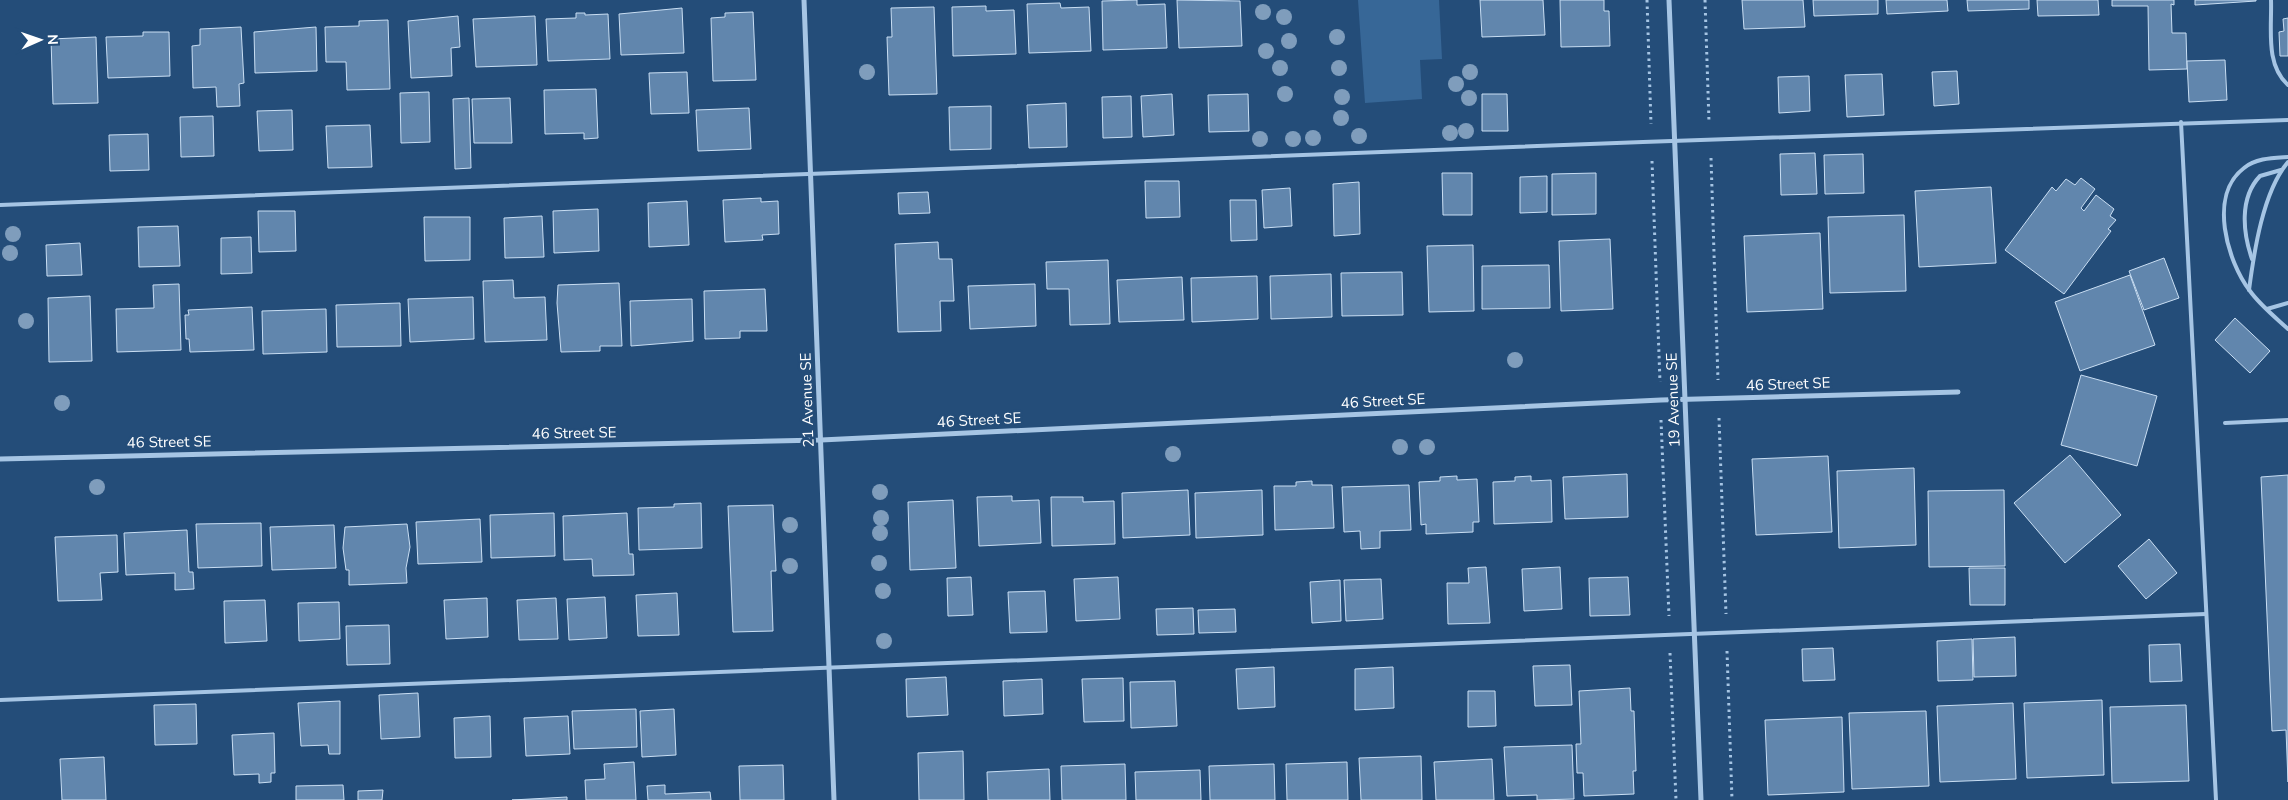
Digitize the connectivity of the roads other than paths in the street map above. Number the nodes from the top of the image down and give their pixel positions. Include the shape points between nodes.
1 (804, 0) edge
2 (1669, 0) edge
3 (2271, 0) edge
4 (2288, 85) edge
5 (2288, 120) edge
6 (2181, 122) junction
7 (1675, 141) junction
8 (2288, 157) edge
9 (2288, 162) edge
10 (2282, 170) junction
11 (810, 174) junction
12 (0, 205) edge
13 (2253, 260) junction
14 (2249, 291) junction
15 (2288, 304) edge
16 (2266, 309) junction
17 (2288, 329) edge
18 (1958, 392) dead end
19 (1686, 399) junction
20 (2288, 420) edge
21 (2225, 423) dead end
22 (821, 440) junction
23 (0, 459) edge
24 (2206, 614) junction
25 (1695, 634) junction
26 (829, 668) junction
27 (0, 700) edge
28 (834, 800) edge
29 (1701, 800) edge
30 (2216, 800) edge

1 - 11 street, 21 Avenue SE
2 - 7 street, 19 Avenue SE
3 - 4 lane via 2272,62 2279,77
5 - 6 lane
6 - 7 lane
6 - 24 lane
7 - 11 lane
7 - 19 street, 19 Avenue SE
8 - 14 lane via 2260,160 2244,168 2231,182 2225,197 2224,224 2228,248
9 - 10 lane
10 - 13 lane via 2271,195
10 - 13 lane via 2260,176 2249,195 2244,231
11 - 12 lane
11 - 22 street, 21 Avenue SE
13 - 14 lane
14 - 16 lane
15 - 16 lane
16 - 17 lane
18 - 19 street, 46 Street SE
19 - 22 street, 46 Street SE
19 - 25 street, 19 Avenue SE
20 - 21 lane
22 - 23 street, 46 Street SE
22 - 26 street, 21 Avenue SE
24 - 25 lane
24 - 30 lane
25 - 26 lane
25 - 29 street, 19 Avenue SE
26 - 27 lane
26 - 28 street, 21 Avenue SE

